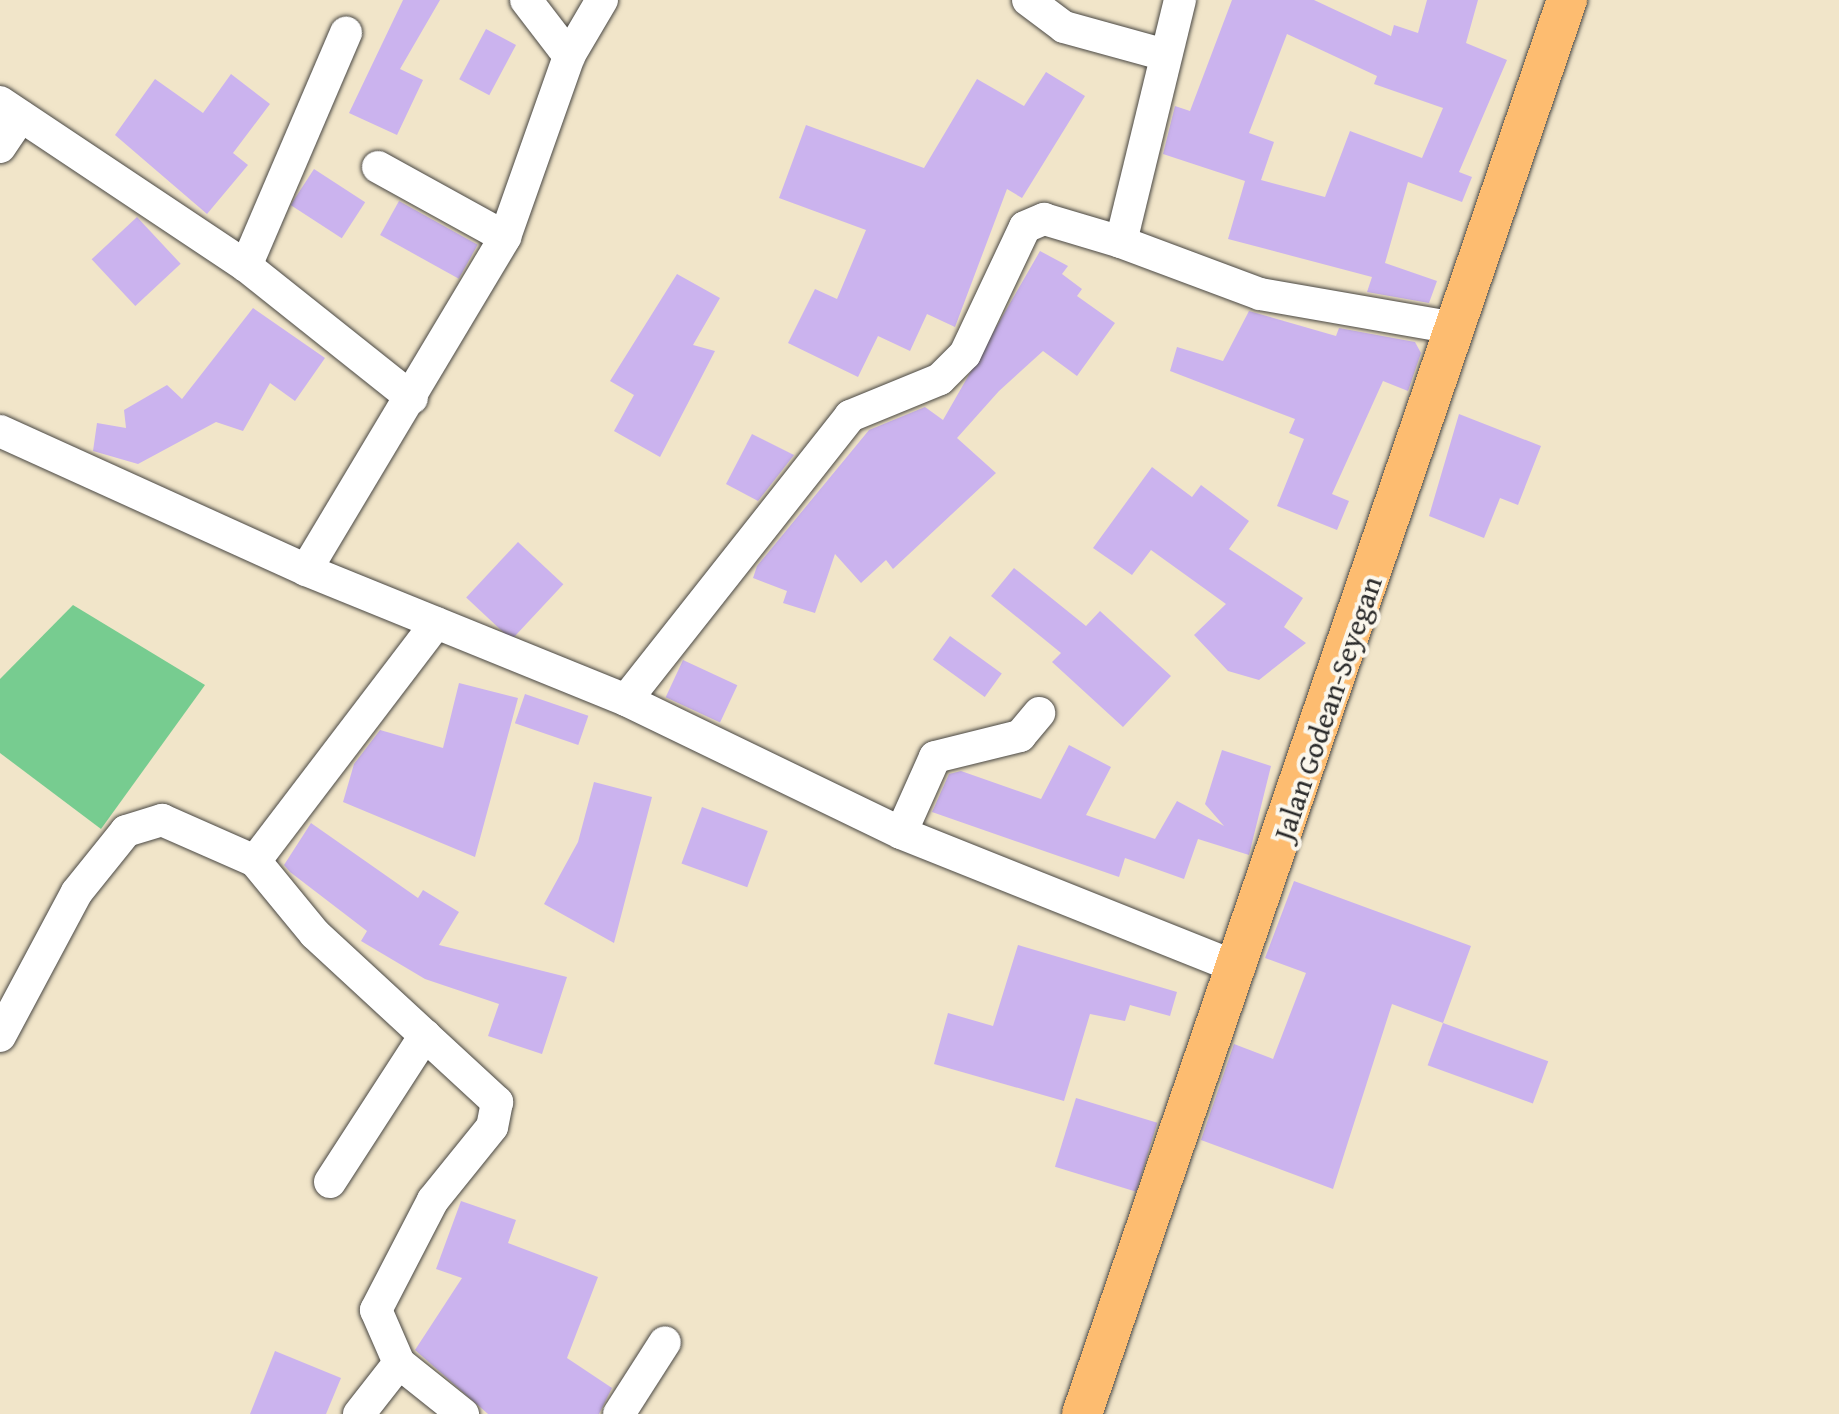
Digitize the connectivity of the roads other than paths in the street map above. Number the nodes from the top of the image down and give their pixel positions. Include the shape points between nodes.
1 (526, 0) edge
2 (602, 0) edge
3 (1028, 0) edge
4 (1180, 0) edge
5 (1566, 0) edge
6 (346, 33) dead end
7 (1162, 54) junction
8 (569, 56) junction
9 (10, 109) edge
10 (0, 147) edge
11 (378, 167) dead end
12 (505, 237) junction
13 (1121, 242) junction
14 (246, 266) junction
15 (1454, 328) junction
16 (412, 398) junction
17 (0, 432) edge
18 (306, 570) junction
19 (436, 623) junction
20 (626, 700) junction
21 (1039, 714) dead end
22 (901, 833) junction
23 (256, 861) junction
24 (1240, 968) junction
25 (10, 995) edge
26 (425, 1035) junction
27 (0, 1036) edge
28 (330, 1182) dead end
29 (664, 1342) dead end
30 (400, 1363) junction
31 (359, 1414) edge
32 (464, 1414) edge
33 (619, 1414) edge
34 (1082, 1414) edge

1 - 8 street
2 - 8 street
3 - 7 street via 1064,27
4 - 7 street
5 - 15 main road, Jalan Godean-Seyegan
6 - 14 street
7 - 13 street
8 - 12 street
9 - 10 street
9 - 14 street
11 - 12 street
12 - 16 street
13 - 15 street via 1260,294
13 - 20 street via 1044,219 1025,227 965,354 940,378 850,416
14 - 16 street
15 - 24 main road, Jalan Godean-Seyegan
16 - 18 street
17 - 18 street
18 - 19 street
19 - 20 street
19 - 23 street
20 - 22 street
21 - 22 street via 1020,736 935,757
22 - 24 street
23 - 25 street via 162,820 126,830 86,877
23 - 26 street via 315,934
24 - 34 main road, Jalan Godean-Seyegan
25 - 27 street
26 - 28 street
26 - 30 street via 499,1108 380,1292 378,1318
29 - 33 street
30 - 31 street
30 - 32 street

